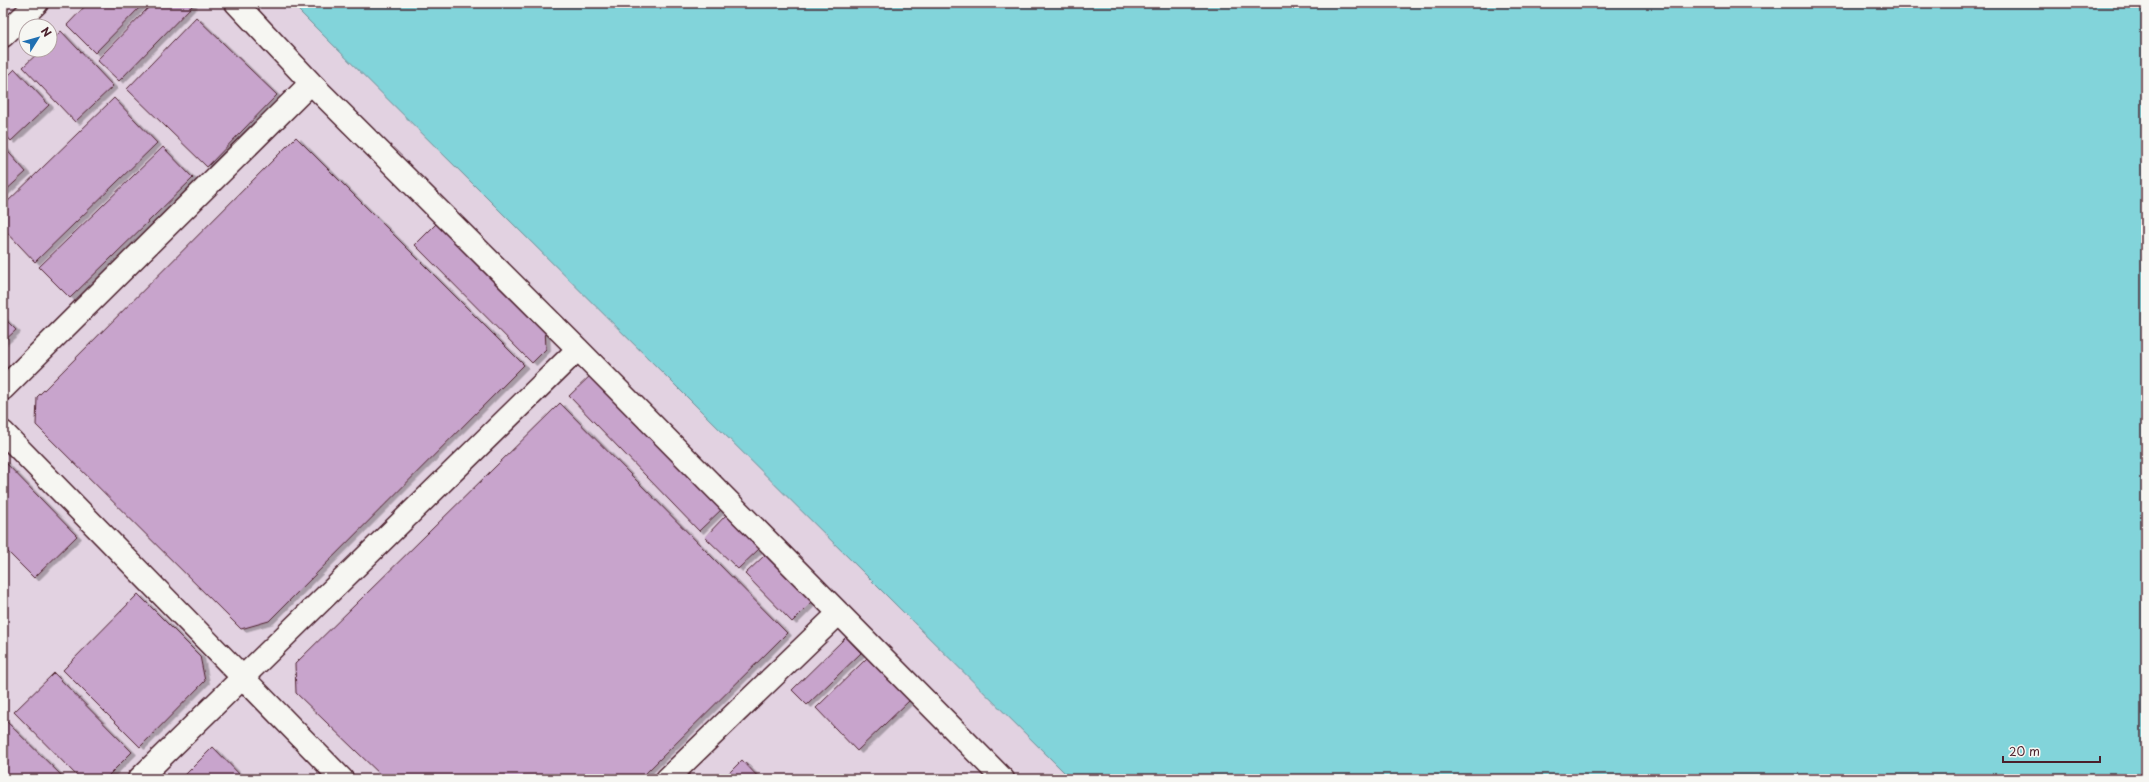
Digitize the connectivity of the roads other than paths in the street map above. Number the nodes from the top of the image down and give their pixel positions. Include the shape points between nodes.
1 (36, 3) edge
2 (236, 3) edge
3 (3, 36) edge
4 (311, 83) junction
5 (578, 349) junction
6 (3, 389) edge
7 (3, 432) edge
8 (838, 612) junction
9 (242, 677) junction
10 (139, 779) edge
11 (342, 779) edge
12 (667, 779) edge
13 (1003, 779) edge

1 - 3 street
2 - 4 street
4 - 5 street
4 - 6 street
5 - 8 street
5 - 9 street
7 - 9 street
8 - 12 street
8 - 13 street
9 - 10 street
9 - 11 street

